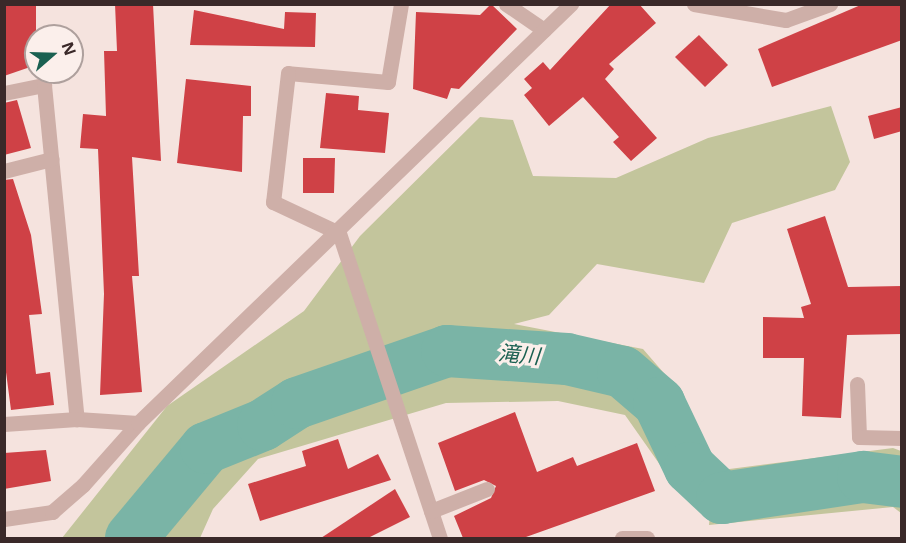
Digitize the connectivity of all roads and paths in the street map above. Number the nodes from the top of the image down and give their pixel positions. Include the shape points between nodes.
1 (401, 4) edge
2 (506, 4) edge
3 (571, 4) edge
4 (694, 4) edge
5 (830, 4) edge
6 (544, 30) junction
7 (4, 93) edge
8 (51, 159) junction
9 (4, 171) edge
10 (339, 233) junction
11 (857, 384) dead end
12 (77, 419) junction
13 (138, 423) junction
14 (4, 424) edge
15 (902, 438) edge
16 (487, 489) dead end
17 (430, 511) junction
18 (4, 519) edge
19 (440, 538) edge
20 (622, 538) edge
21 (647, 538) edge

1 - 10 street via 388,82 288,73 273,202
2 - 6 street
3 - 6 street
4 - 5 street via 786,20
6 - 10 street
7 - 8 street via 44,85
8 - 9 street
8 - 12 street
10 - 13 street
10 - 17 street
11 - 15 street via 859,437
12 - 13 street
12 - 14 street
13 - 18 street via 52,512
16 - 17 street
17 - 19 street
20 - 21 street

